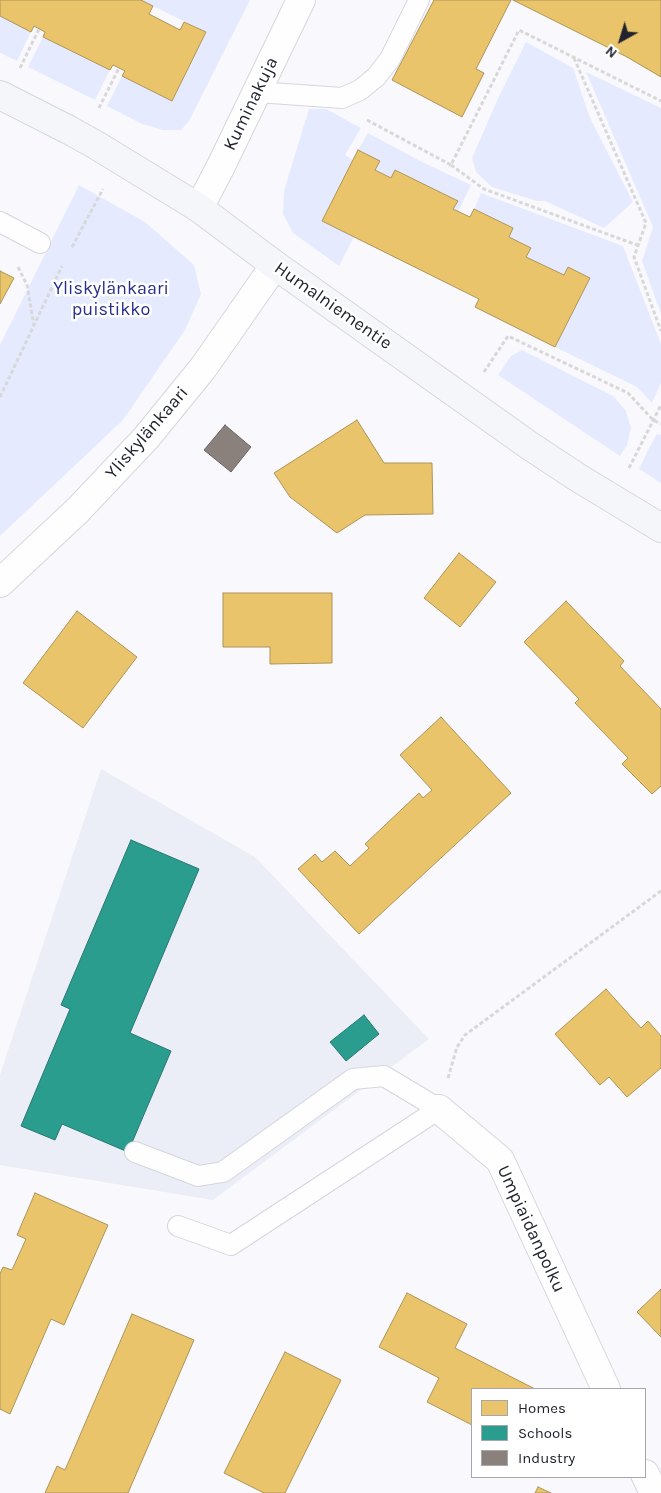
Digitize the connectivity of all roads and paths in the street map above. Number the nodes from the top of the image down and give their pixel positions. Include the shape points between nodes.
1 (301, 0) edge
2 (419, 0) edge
3 (39, 29) dead end
4 (574, 58) junction
5 (119, 68) dead end
6 (19, 71) dead end
7 (257, 92) junction
8 (325, 98) junction
9 (1, 99) edge
10 (661, 101) edge
11 (98, 111) dead end
12 (114, 155) junction
13 (451, 165) junction
14 (199, 208) junction
15 (6, 225) edge
16 (40, 243) dead end
17 (638, 245) junction
18 (69, 252) dead end
19 (65, 261) dead end
20 (275, 265) junction
21 (34, 326) junction
22 (661, 331) edge
23 (482, 374) dead end
24 (0, 397) edge
25 (661, 404) edge
26 (653, 420) junction
27 (661, 424) edge
28 (629, 469) dead end
29 (661, 528) edge
30 (0, 584) edge
31 (661, 891) edge
32 (438, 1109) junction
33 (135, 1152) dead end
34 (178, 1226) dead end
35 (606, 1388) edge
36 (646, 1476) edge
37 (654, 1493) edge

1 - 7 street, Kuminakuja
2 - 8 lane via 390,60 376,77 360,90 342,98
3 - 6 path
4 - 10 path
4 - 13 path via 519,30
4 - 17 path via 646,223
5 - 11 path
7 - 8 lane
7 - 14 street, Kuminakuja
8 - 13 path
9 - 12 street, Humalniementie
12 - 14 street, Humalniementie
12 - 18 path via 104,186
13 - 17 path via 484,189
14 - 20 street, Humalniementie
15 - 16 lane
15 - 21 path via 18,270 26,285
17 - 22 path via 634,257
19 - 21 path
20 - 29 street, Humalniementie via 530,446
20 - 30 street, Yliskylänkaari via 203,368 146,438 78,510
21 - 24 path
23 - 26 path via 508,336 628,393
25 - 26 path
26 - 27 path
26 - 28 path
31 - 32 path via 464,1035 457,1047
32 - 33 lane via 384,1076 353,1079 223,1172 198,1176
32 - 34 lane via 231,1245
32 - 35 street, Umpiaidanpolku via 500,1160
36 - 37 street

